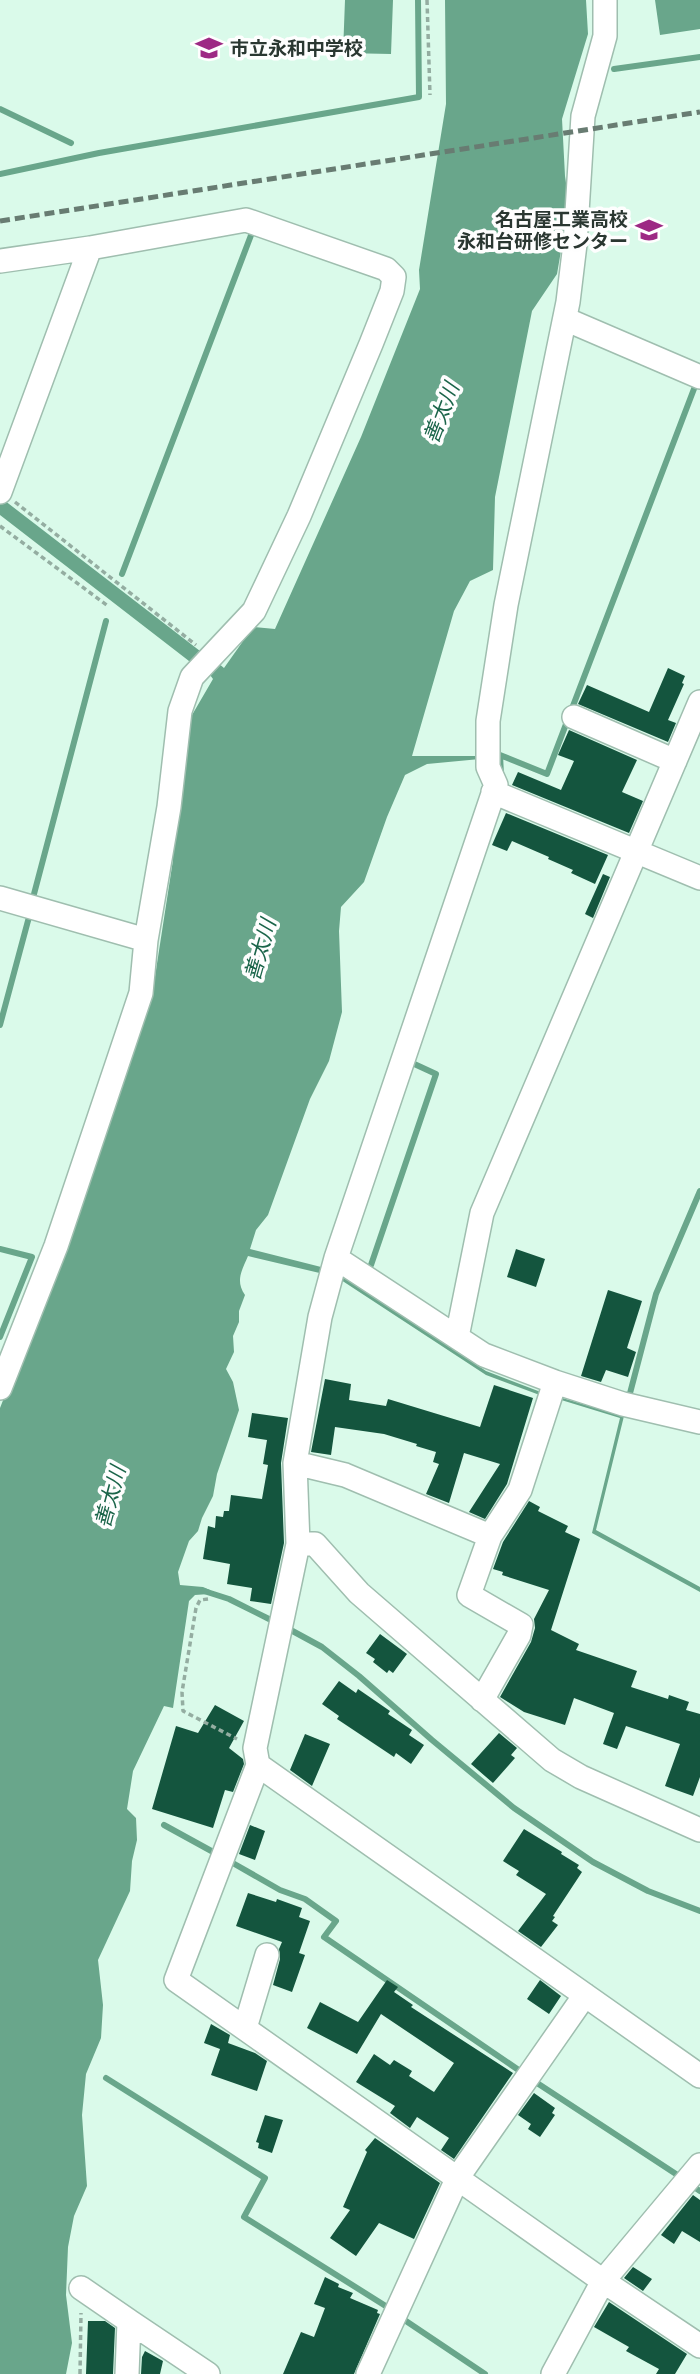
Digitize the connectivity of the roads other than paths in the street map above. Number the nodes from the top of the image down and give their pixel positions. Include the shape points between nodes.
1 (605, 0) edge
2 (90, 248) junction
3 (0, 261) edge
4 (565, 319) junction
5 (700, 377) edge
6 (0, 491) edge
7 (700, 702) edge
8 (574, 717) dead end
9 (675, 761) junction
10 (493, 792) junction
11 (637, 850) junction
12 (700, 878) edge
13 (0, 898) edge
14 (146, 940) junction
15 (336, 1258) junction
16 (457, 1337) junction
17 (555, 1382) junction
18 (0, 1388) edge
19 (700, 1422) edge
20 (295, 1463) junction
21 (490, 1536) junction
22 (298, 1544) junction
23 (482, 1700) junction
24 (257, 1756) junction
25 (700, 1830) edge
26 (267, 1955) dead end
27 (585, 1995) junction
28 (245, 2028) junction
29 (700, 2076) edge
30 (700, 2165) edge
31 (458, 2177) junction
32 (603, 2281) junction
33 (81, 2288) road end
34 (129, 2321) junction
35 (700, 2346) edge
36 (127, 2374) edge
37 (208, 2374) edge
38 (368, 2374) edge
39 (553, 2374) edge

1 - 4 street via 605,36 583,116
2 - 3 street
2 - 6 street
2 - 14 street via 246,220 386,269 394,277 299,516 254,611 192,677 180,711
4 - 5 street
4 - 10 street via 506,605 490,708 488,767 496,785
7 - 9 street
8 - 9 street
9 - 11 street
10 - 11 street
10 - 15 street
11 - 12 street
11 - 16 street via 482,1213
13 - 14 street
14 - 18 street via 141,993 56,1246
15 - 16 street
15 - 20 street via 320,1317
16 - 17 street via 484,1355
17 - 19 street
17 - 21 street via 520,1490
20 - 21 street via 345,1475
20 - 22 street
21 - 23 street via 469,1595 521,1625
22 - 23 street via 315,1544 359,1593
22 - 24 street
23 - 25 street via 552,1760
24 - 27 street
24 - 28 street via 176,1980
26 - 28 street
27 - 29 street
27 - 31 street
28 - 31 street
30 - 32 street
31 - 32 street
31 - 38 street
32 - 35 street
32 - 39 street
33 - 34 street
34 - 36 street
34 - 37 street

